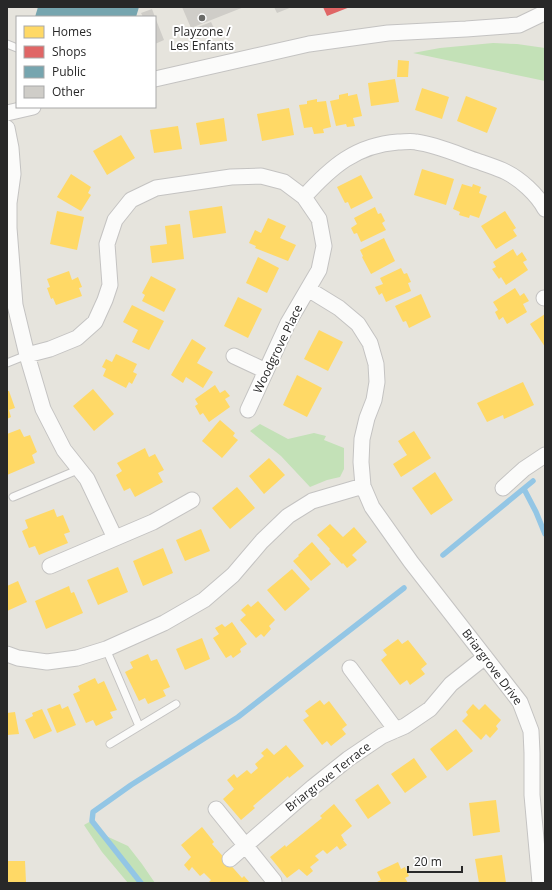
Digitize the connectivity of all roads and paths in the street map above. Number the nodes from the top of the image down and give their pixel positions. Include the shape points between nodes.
1 (544, 11) edge
2 (156, 79) edge
3 (29, 108) edge
4 (7, 113) edge
5 (7, 128) edge
6 (304, 197) junction
7 (545, 208) edge
8 (8, 228) edge
9 (308, 289) junction
10 (26, 355) junction
11 (234, 356) dead end
12 (7, 363) edge
13 (266, 371) junction
14 (248, 410) dead end
15 (545, 455) edge
16 (80, 469) junction
17 (363, 486) junction
18 (503, 488) dead end
19 (13, 497) dead end
20 (192, 500) dead end
21 (115, 538) junction
22 (50, 566) dead end
23 (106, 649) junction
24 (7, 654) edge
25 (485, 657) junction
26 (350, 668) dead end
27 (176, 704) dead end
28 (140, 726) junction
29 (396, 730) junction
30 (110, 744) dead end
31 (216, 809) dead end
32 (245, 845) junction
33 (230, 859) dead end
34 (274, 881) dead end
35 (540, 883) edge

1 - 2 street via 519,25 388,33 309,44
3 - 4 street
5 - 8 street via 13,174
6 - 7 street via 338,164 360,151 385,143 415,141 438,146 506,172 526,185
6 - 9 street, Woodgrove Place via 319,219 324,246 319,270
6 - 10 street, Woodgrove Place via 284,182 261,176 231,177 156,188 131,200 115,220 107,244 110,285 95,322 77,338
8 - 10 street via 15,305
9 - 13 street, Woodgrove Place via 288,323
9 - 17 street, Briargrove Drive via 339,308 358,324 370,343 376,364 374,400 362,439
10 - 12 lane
10 - 16 street via 43,409 64,450
11 - 13 street
13 - 14 street, Woodgrove Place
15 - 18 street
16 - 19 lane
16 - 21 street
17 - 23 street via 312,501 288,516 233,575 204,600 164,623
17 - 25 street, Briargrove Drive via 372,507 411,562
20 - 21 street via 153,522
21 - 22 street
23 - 24 street via 77,658 47,662
23 - 28 lane
25 - 29 street, Briargrove Terrace via 452,684 430,709
25 - 35 street, Briargrove Drive via 520,702 531,731 532,795
26 - 29 street
27 - 28 lane
28 - 30 lane
29 - 32 street, Briargrove Terrace via 382,736 348,759
31 - 32 street
32 - 33 street, Briargrove Terrace
32 - 34 street

